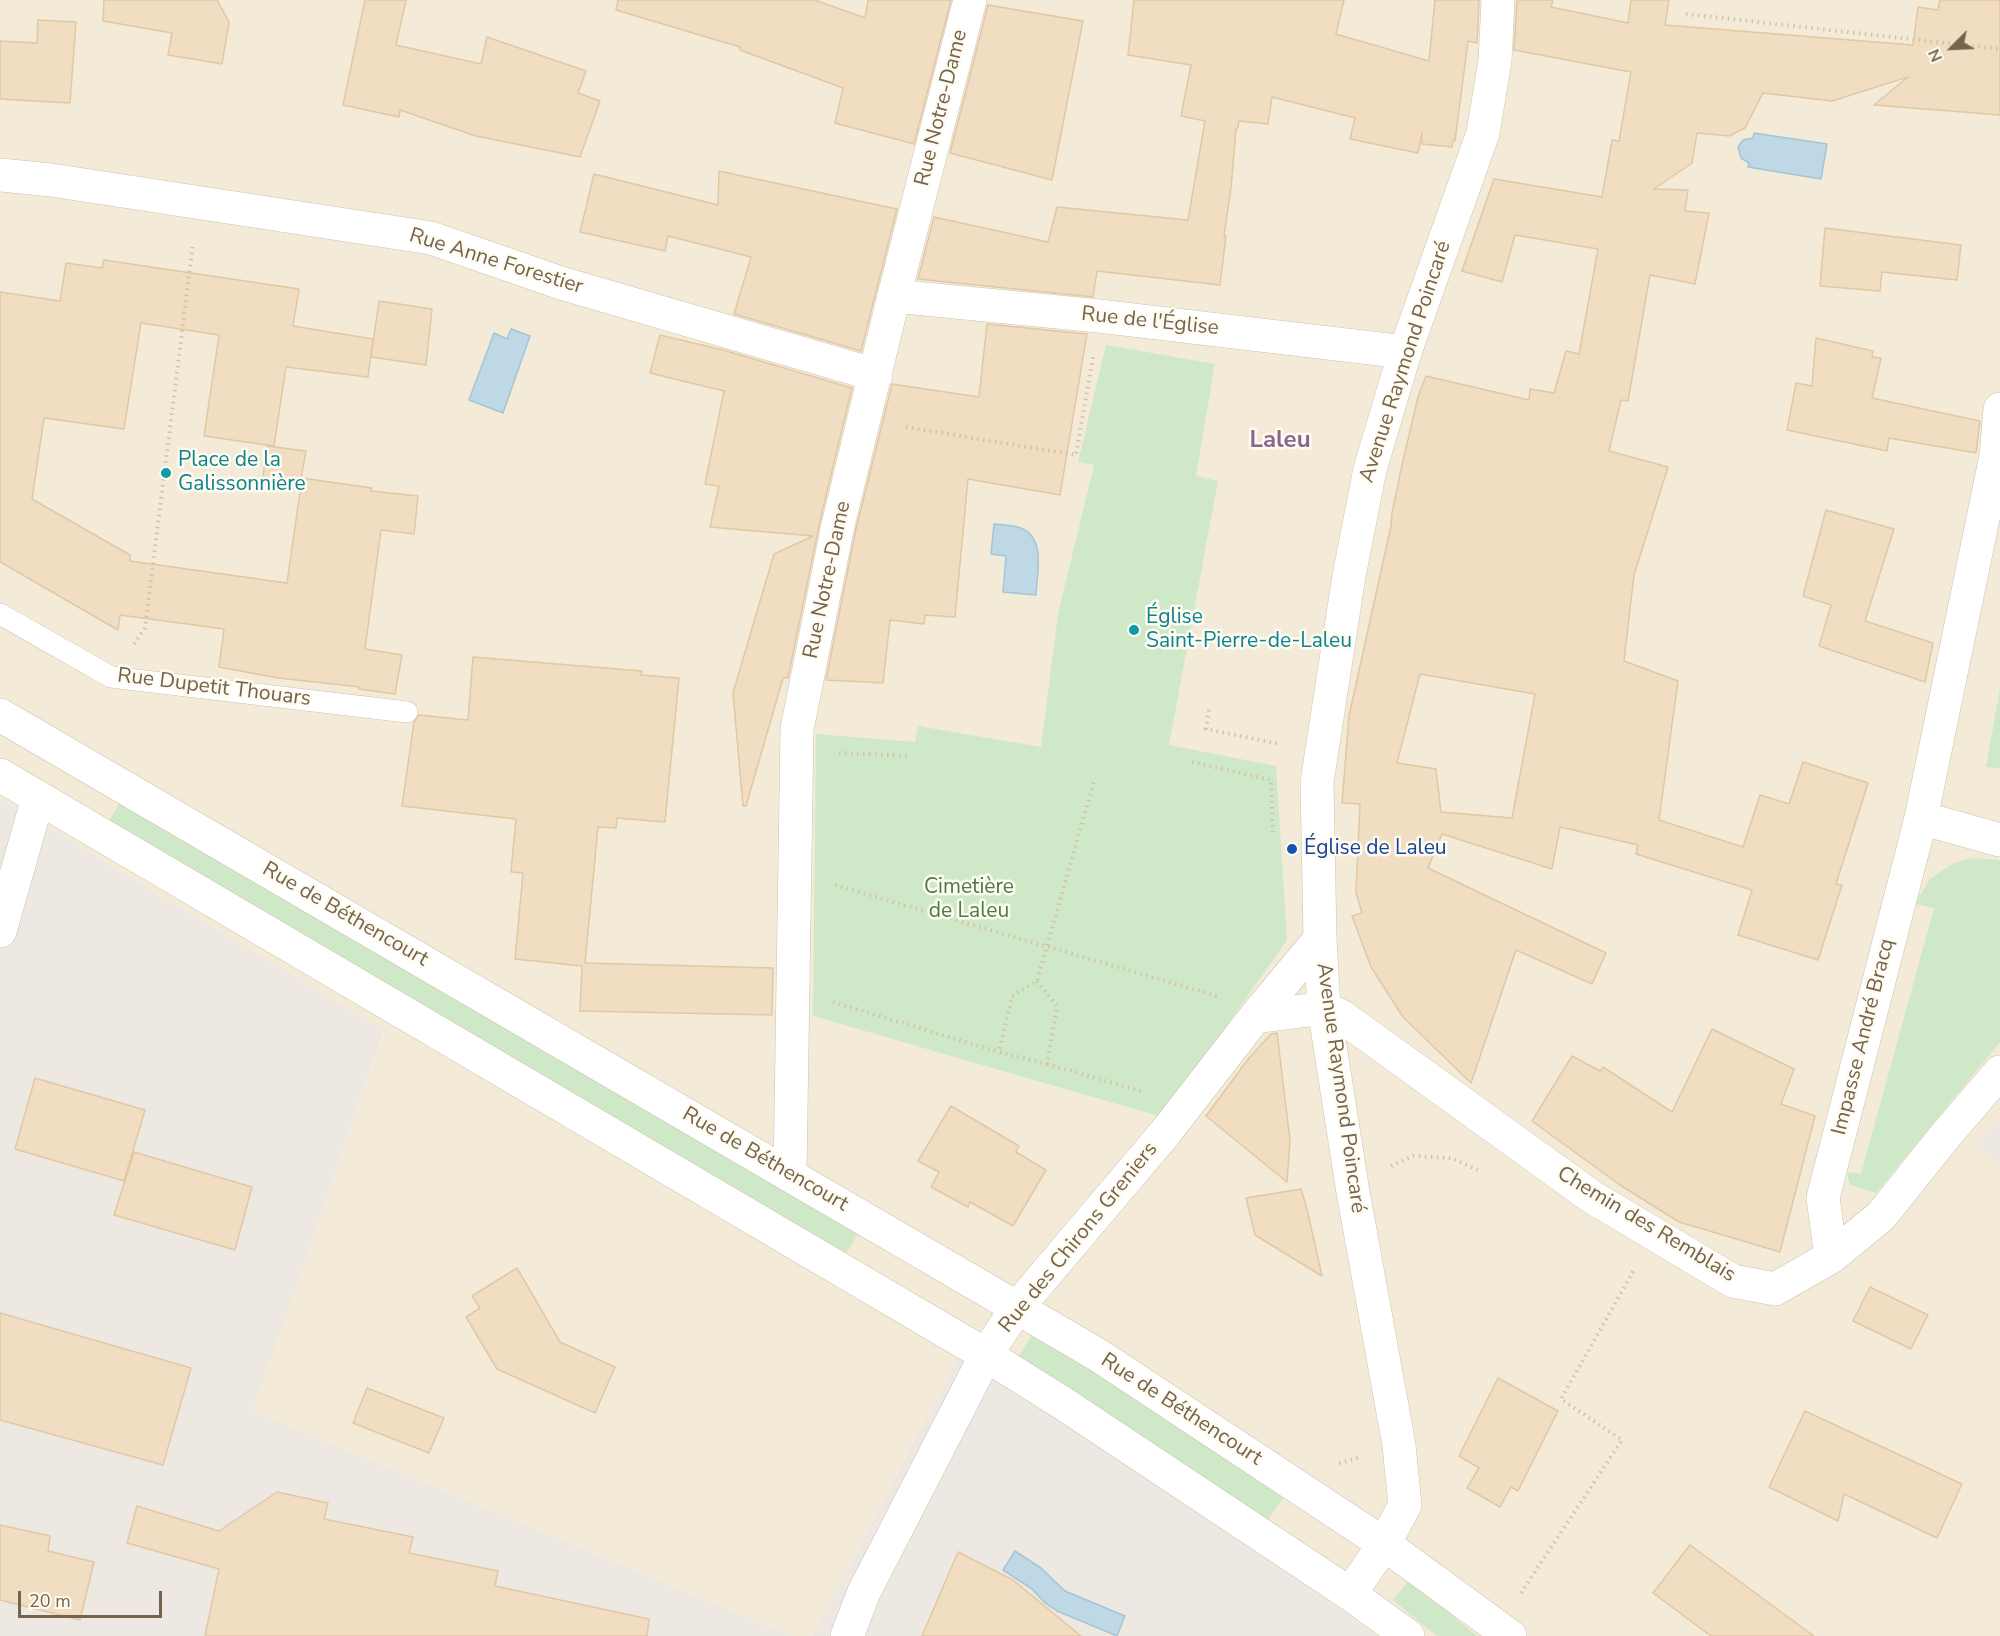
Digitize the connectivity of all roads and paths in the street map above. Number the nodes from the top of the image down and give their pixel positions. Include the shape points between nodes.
1 (970, 0) edge
2 (1498, 0) edge
3 (1686, 14) dead end
4 (2000, 49) edge
5 (0, 175) edge
6 (193, 248) dead end
7 (894, 296) junction
8 (1099, 316) junction
9 (1405, 352) junction
10 (876, 375) junction
11 (2000, 409) edge
12 (864, 420) junction
13 (0, 614) edge
14 (111, 677) junction
15 (1209, 710) dead end
16 (407, 712) dead end
17 (0, 715) edge
18 (1255, 739) dead end
19 (833, 753) dead end
20 (910, 756) dead end
21 (1192, 762) dead end
22 (0, 775) edge
23 (1095, 778) dead end
24 (39, 798) junction
25 (1921, 818) junction
26 (1273, 840) dead end
27 (2000, 840) edge
28 (832, 896) dead end
29 (0, 931) edge
30 (1320, 939) junction
31 (1047, 946) junction
32 (1037, 981) junction
33 (832, 1002) dead end
34 (1324, 1008) junction
35 (1255, 1017) junction
36 (999, 1052) junction
37 (1047, 1064) junction
38 (2000, 1072) edge
39 (1148, 1094) dead end
40 (790, 1174) junction
41 (1831, 1257) junction
42 (1634, 1270) dead end
43 (1016, 1309) junction
44 (986, 1355) junction
45 (1384, 1544) junction
46 (1350, 1594) junction
47 (1505, 1631) edge
48 (847, 1636) edge
49 (1408, 1636) edge

1 - 7 street, Rue Notre-Dame
2 - 9 street, Avenue Raymond Poincaré via 1496,61 1483,133
3 - 4 path
5 - 10 street, Rue Anne Forestier via 431,238 561,283
6 - 14 path via 145,627
7 - 8 street, Rue de l'Église
7 - 10 street, Rue Notre-Dame
8 - 9 street, Rue de l'Église
8 - 12 path via 1076,455
9 - 30 street, Avenue Raymond Poincaré via 1370,469 1317,782
10 - 12 street, Rue Notre-Dame
11 - 25 street, Impasse André Bracq via 1996,456
12 - 40 street, Rue Notre-Dame via 838,525 797,729
13 - 14 lane, Rue Dupetit Thouars
14 - 16 lane, Rue Dupetit Thouars
15 - 18 path via 1206,729
17 - 40 street, Rue de Béthencourt
19 - 20 path
21 - 26 path via 1271,780
22 - 24 street
23 - 31 path
24 - 29 street
24 - 44 street
25 - 27 street
25 - 41 street, Impasse André Bracq via 1823,1198
28 - 31 path via 833,884
30 - 34 street, Avenue Raymond Poincaré
30 - 35 street, Rue des Chirons Greniers
31 - 32 path
31 - 35 path via 1243,1003
32 - 36 path via 1012,996
32 - 37 path via 1057,1006
33 - 36 path
34 - 35 street
34 - 41 street, Chemin des Remblais via 1341,1016 1592,1197 1733,1281 1775,1289
34 - 45 street, Avenue Raymond Poincaré via 1399,1445 1405,1505
35 - 43 street, Rue des Chirons Greniers via 1165,1133
36 - 37 path
37 - 39 path
38 - 41 street, Chemin des Remblais via 1881,1215
40 - 43 street, Rue de Béthencourt
42 - 47 path via 1561,1400 1622,1440
43 - 44 street, Rue des Chirons Greniers
43 - 45 street, Rue de Béthencourt via 1098,1355
44 - 46 street
44 - 48 street, Rue des Chirons Greniers via 864,1592
45 - 46 street, Avenue Raymond Poincaré
45 - 47 street, Rue de Béthencourt
46 - 49 street

